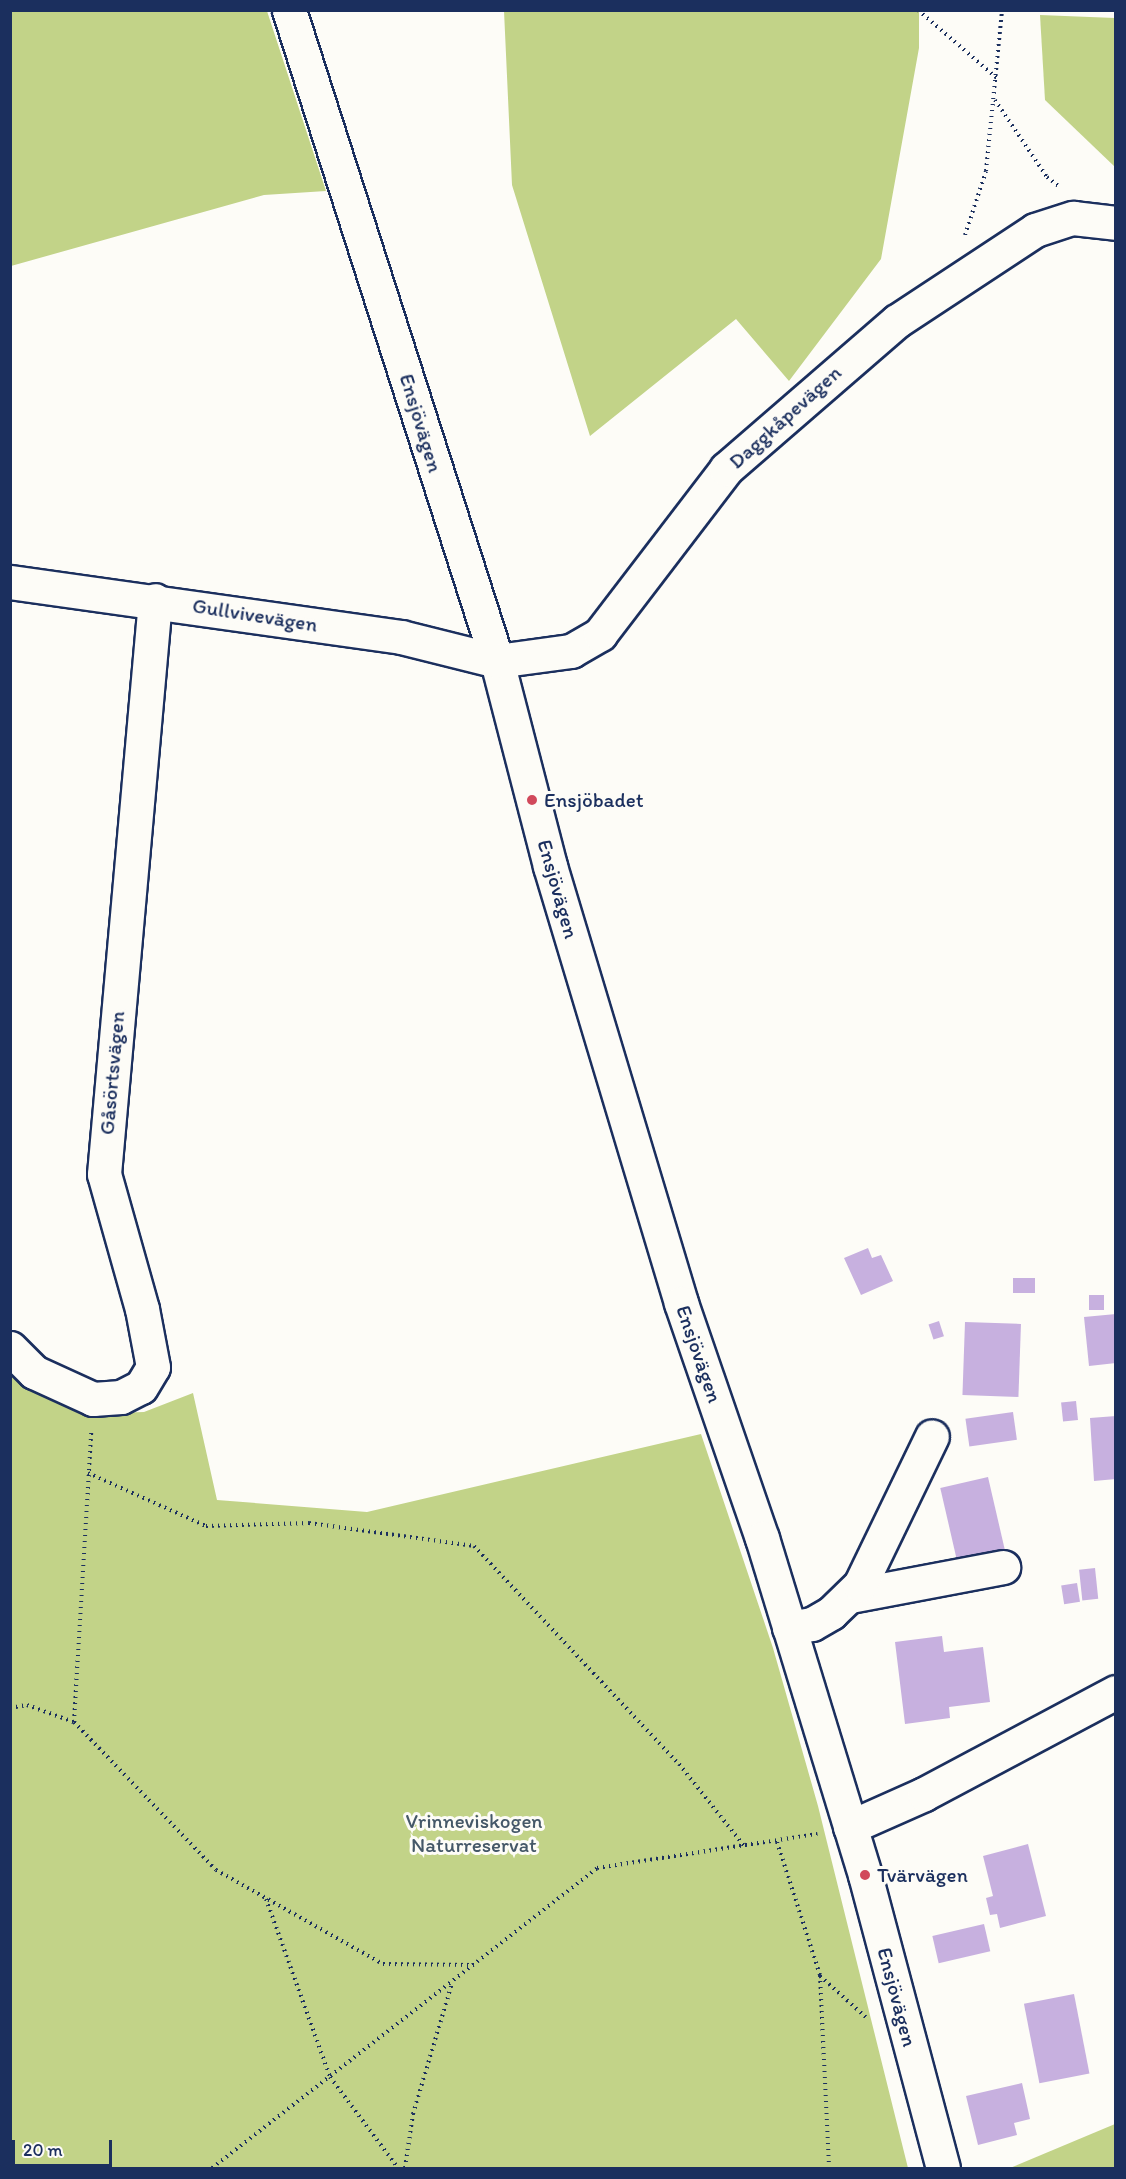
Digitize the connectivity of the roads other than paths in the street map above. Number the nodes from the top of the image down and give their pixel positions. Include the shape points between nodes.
1 (289, 10) edge
2 (1116, 224) edge
3 (10, 582) edge
4 (155, 600) junction
5 (497, 661) junction
6 (10, 1347) edge
7 (932, 1436) dead end
8 (1003, 1567) dead end
9 (850, 1596) junction
10 (789, 1628) junction
11 (1116, 1692) edge
12 (850, 1827) junction
13 (943, 2169) edge

1 - 5 street, Ensjövägen
2 - 5 street, Daggkåpevägen via 1073,218 1035,230 948,287 879,336 726,469 600,634 571,651
3 - 4 street, Gullvivevägen
4 - 5 street, Gullvivevägen via 401,637
4 - 6 street, Gåsörtsvägen via 104,1174 144,1319 153,1367 141,1387 121,1397 93,1399 34,1372
5 - 10 street, Ensjövägen via 550,866 681,1303
7 - 9 street via 860,1585
8 - 9 street
9 - 10 street via 812,1624
10 - 12 street, Ensjövägen
11 - 12 street via 924,1794
12 - 13 street, Ensjövägen

